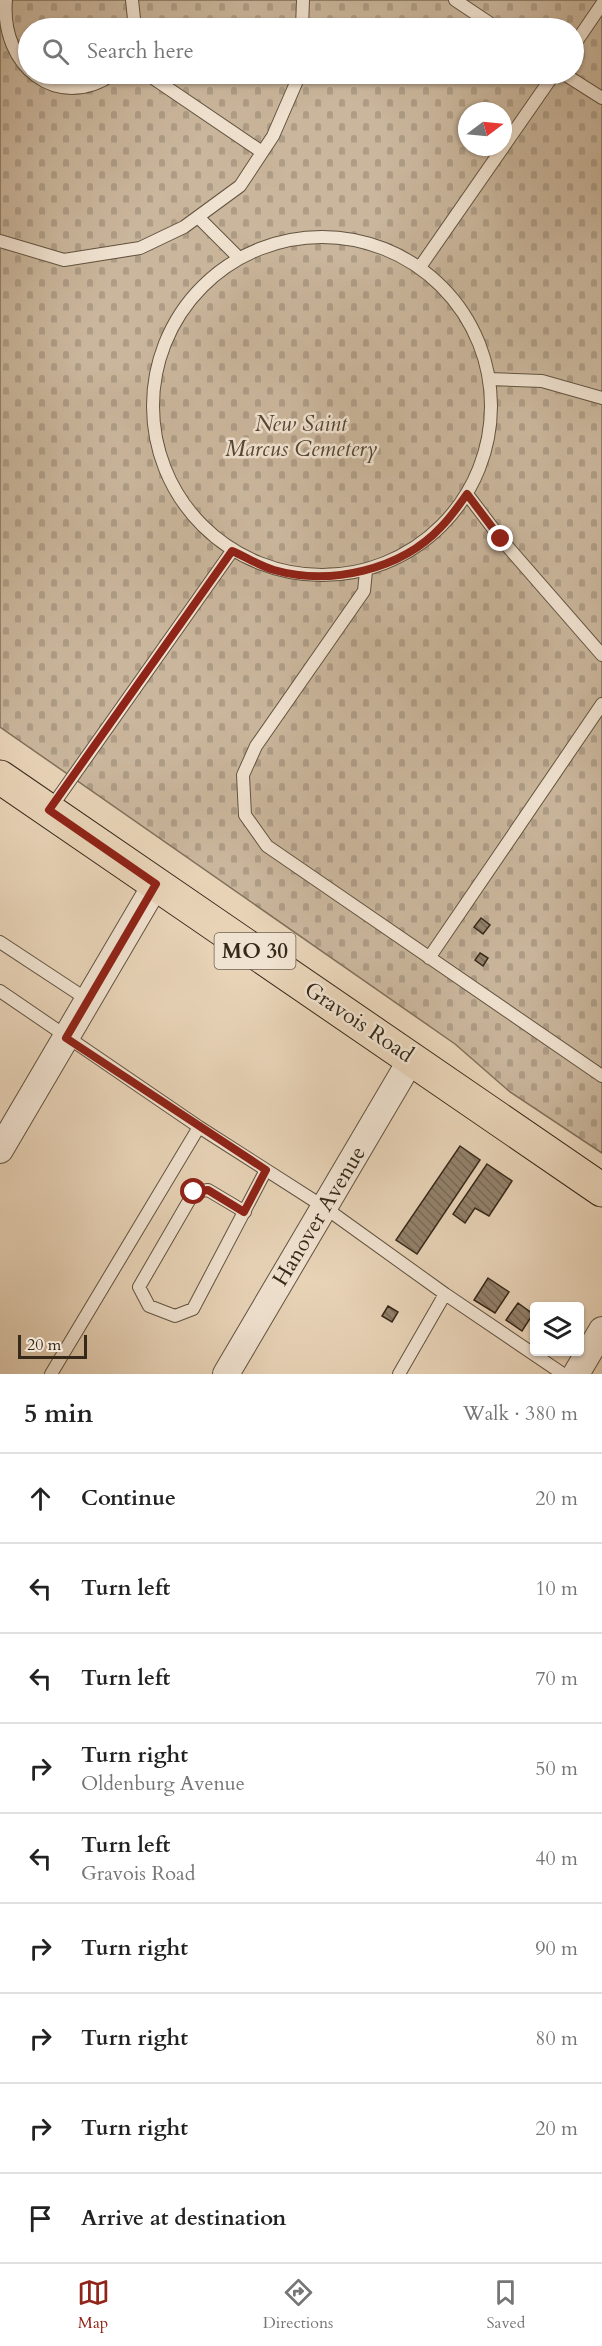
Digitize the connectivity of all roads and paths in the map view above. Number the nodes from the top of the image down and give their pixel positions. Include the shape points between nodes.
1 (6, 0) edge
2 (132, 0) edge
3 (303, 0) edge
4 (455, 0) edge
5 (602, 3) edge
6 (134, 18) edge
7 (302, 18) edge
8 (482, 18) edge
9 (584, 29) edge
10 (18, 67) edge
11 (44, 84) edge
12 (96, 84) edge
13 (162, 84) edge
14 (296, 84) edge
15 (547, 84) edge
16 (580, 84) edge
17 (602, 98) edge
18 (262, 152) junction
19 (198, 217) junction
20 (0, 241) edge
21 (238, 257) junction
22 (420, 267) junction
23 (489, 379) junction
24 (602, 398) edge
25 (467, 494) junction
26 (232, 551) junction
27 (366, 571) junction
28 (602, 655) edge
29 (602, 704) edge
30 (0, 777) edge
31 (49, 810) junction
32 (156, 884) junction
33 (0, 942) edge
34 (429, 958) junction
35 (0, 991) edge
36 (88, 1000) junction
37 (66, 1038) junction
38 (412, 1058) junction
39 (602, 1076) edge
40 (199, 1127) junction
41 (0, 1150) edge
42 (266, 1170) junction
43 (602, 1190) edge
44 (324, 1207) junction
45 (244, 1212) junction
46 (445, 1294) junction
47 (602, 1330) edge
48 (51, 1374) edge
49 (226, 1374) edge
50 (399, 1374) edge
51 (563, 1374) edge
52 (576, 1374) edge

1 - 10 lane via 2,29 7,49
2 - 6 lane
3 - 7 lane
4 - 8 lane
5 - 9 lane
11 - 12 lane via 74,90
13 - 18 lane
14 - 18 lane
15 - 22 lane
16 - 17 lane
18 - 19 lane via 240,186
19 - 20 lane via 140,248 64,260
19 - 21 lane
21 - 22 lane via 282,240 330,236 377,245
21 - 26 lane via 198,288 169,329 153,377 153,428 166,476 194,519
22 - 23 lane via 453,298 476,336
23 - 24 lane via 542,381
23 - 25 lane via 491,419 483,458
25 - 27 lane via 440,528 406,554
25 - 28 lane
26 - 27 lane via 274,570 320,577
26 - 31 lane
27 - 34 lane via 364,591 256,747 243,775 245,815 267,846
29 - 34 lane
30 - 31 main road, Gravois Road / MO 30
31 - 32 main road, Gravois Road / MO 30
32 - 36 street
32 - 38 main road, Gravois Road / MO 30
33 - 36 lane
34 - 39 lane
35 - 37 lane
36 - 37 street
37 - 40 lane
37 - 41 street
38 - 43 main road, Gravois Road / MO 30
38 - 44 street, Hanover Avenue
40 - 42 lane
40 - 48 lane
42 - 44 lane
42 - 45 lane
44 - 46 lane
44 - 49 street, Hanover Avenue
45 - 45 lane via 193,1309 175,1316 149,1306 139,1287 194,1192 208,1190
46 - 50 lane
46 - 51 lane
47 - 52 street

